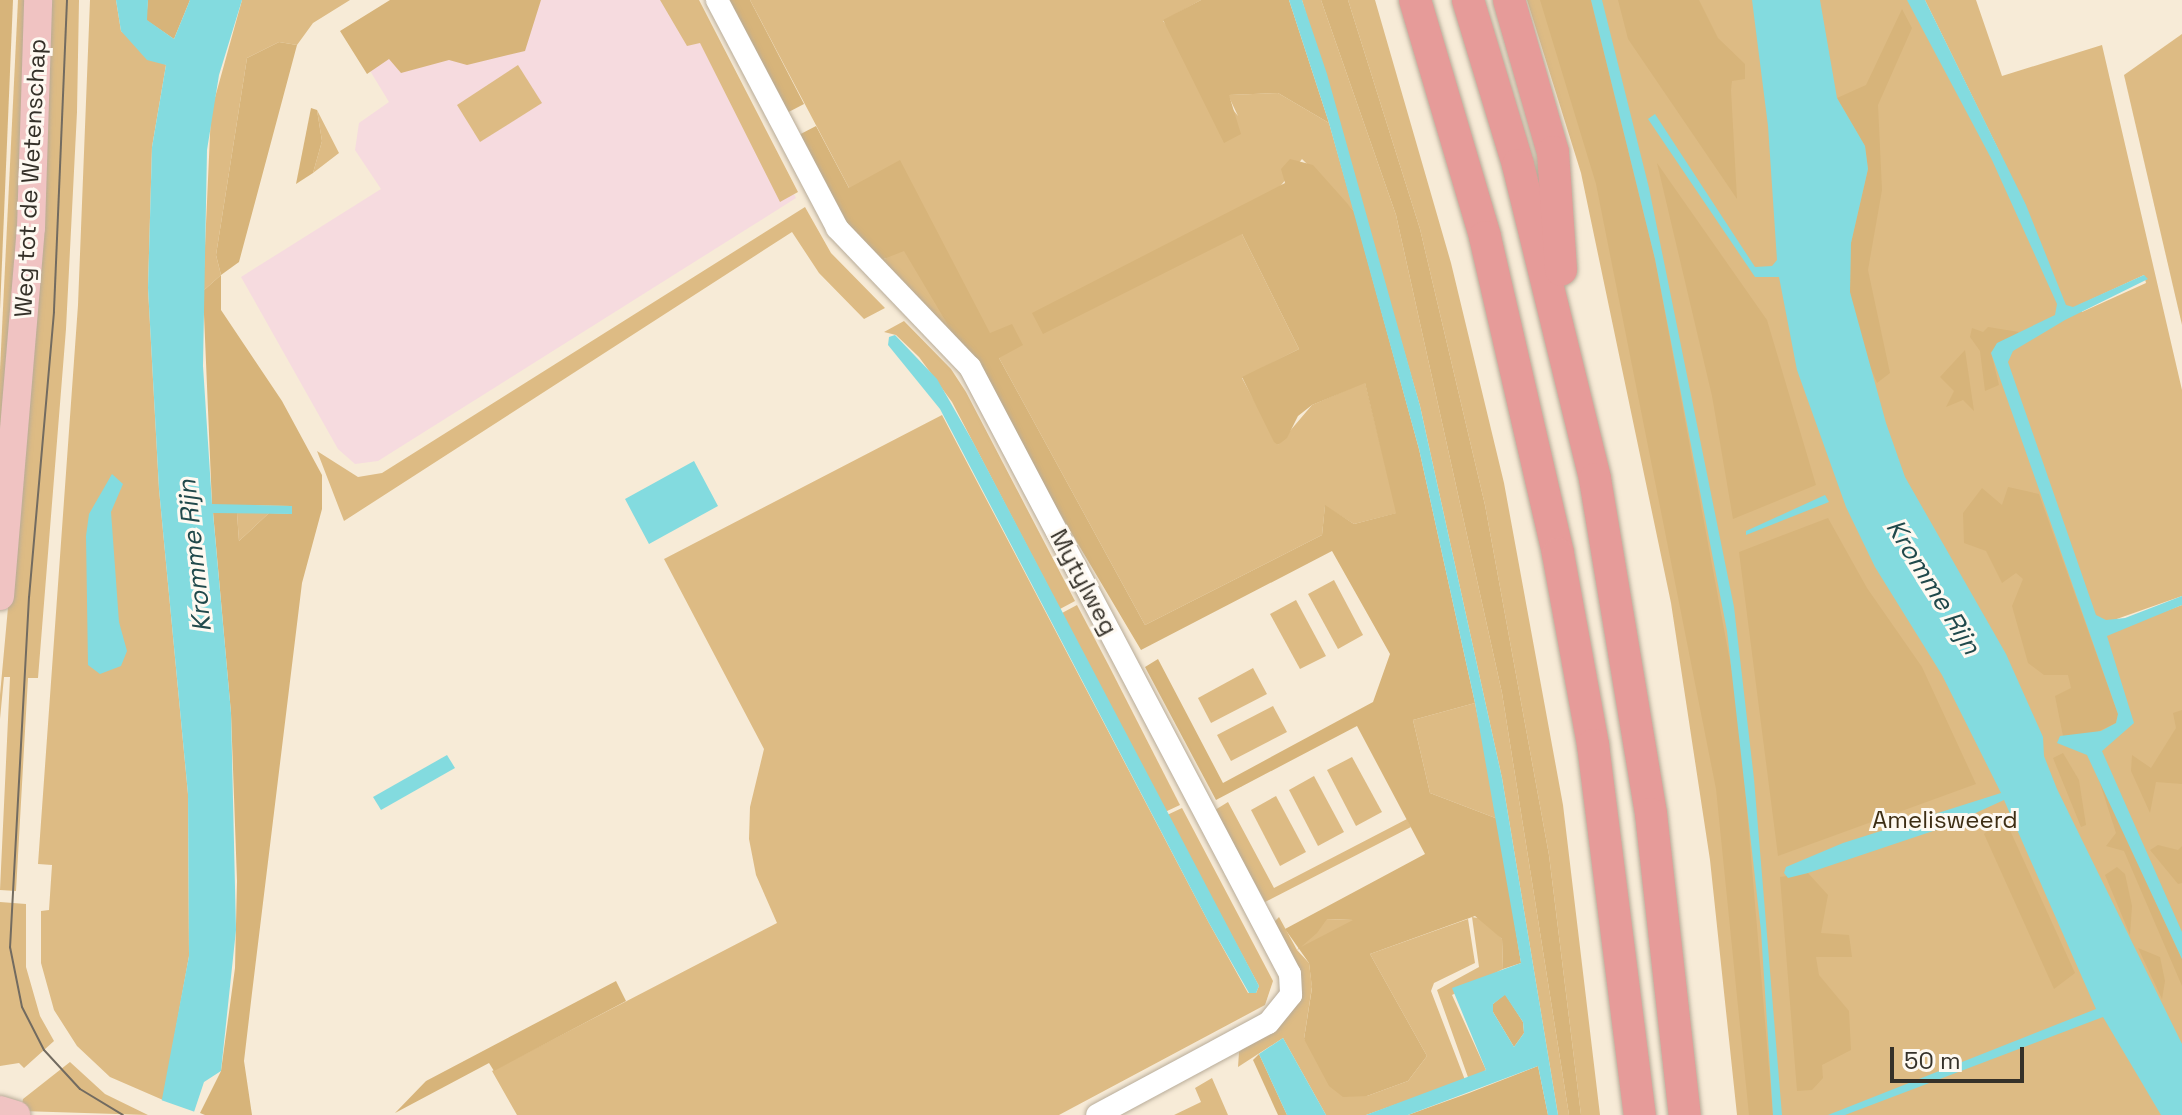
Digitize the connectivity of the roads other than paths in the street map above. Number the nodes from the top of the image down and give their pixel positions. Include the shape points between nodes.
1 (38, 0) edge
2 (717, 0) edge
3 (1415, 0) edge
4 (1468, 0) edge
5 (1509, 0) edge
6 (1566, 352) junction
7 (0, 596) edge
8 (0, 1110) edge
9 (16, 1115) edge
10 (1097, 1115) edge
11 (1640, 1115) edge
12 (1685, 1115) edge

1 - 7 main road, Weg tot de Wetenschap via 31,228
2 - 10 street, Mytylweg via 837,228 970,367 1290,974 1291,995 1268,1023
3 - 11 highway via 1485,237 1558,554 1606,837
4 - 6 highway
5 - 6 highway via 1553,152
6 - 12 highway via 1632,689
8 - 9 main road

